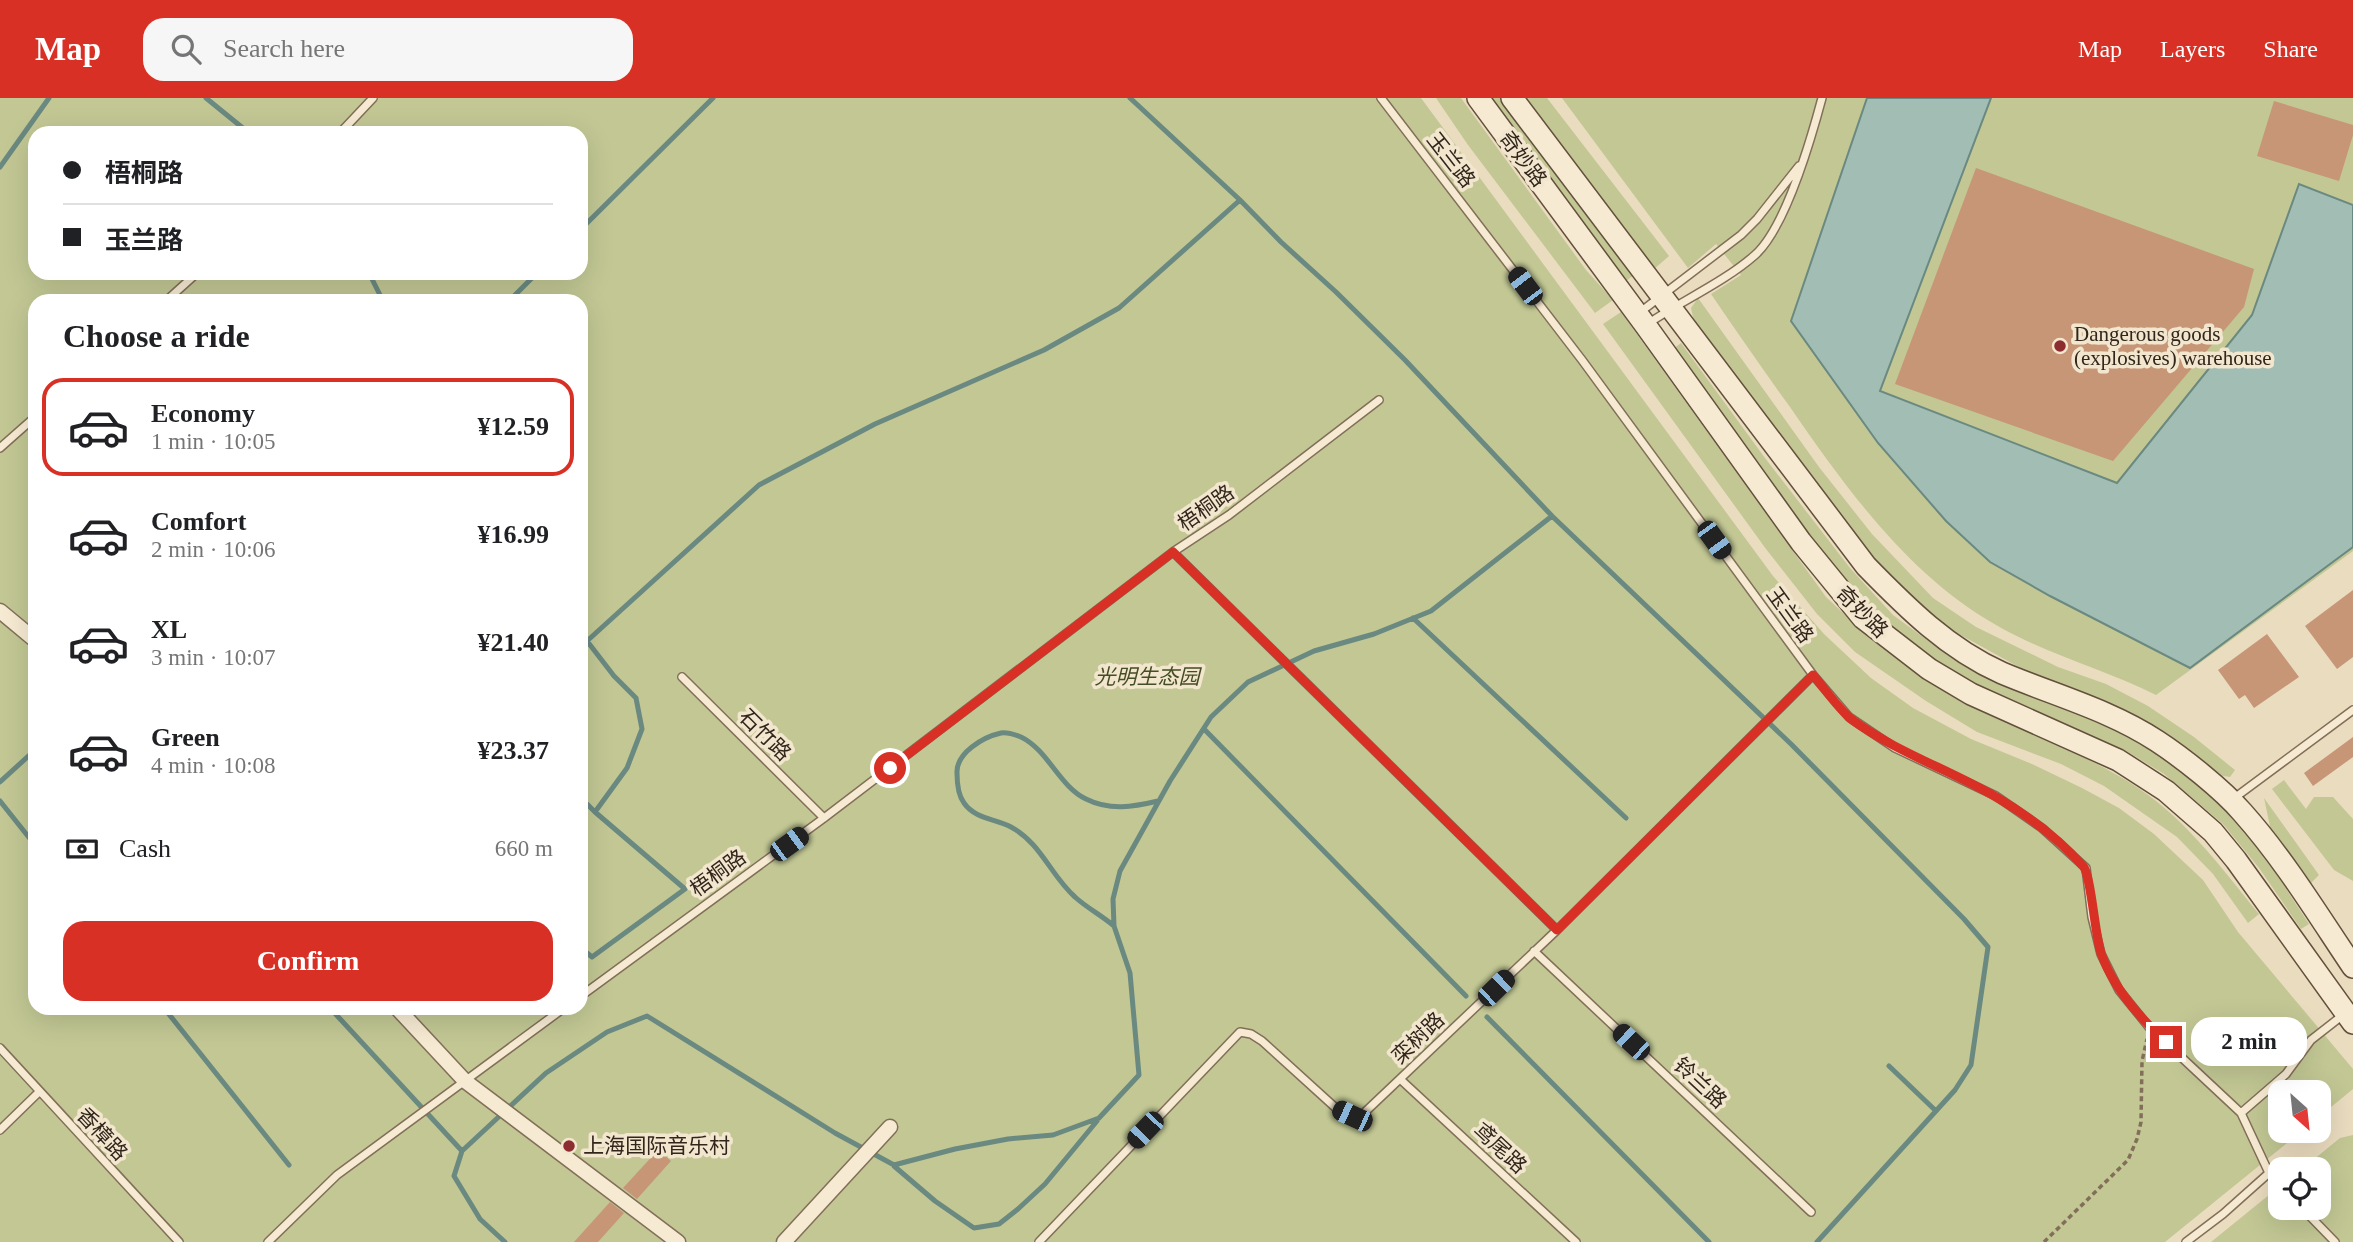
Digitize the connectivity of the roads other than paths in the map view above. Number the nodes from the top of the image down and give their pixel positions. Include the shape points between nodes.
1 (373, 98) edge
2 (1381, 98) edge
3 (1478, 98) edge
4 (1512, 98) edge
5 (1822, 98) edge
6 (347, 126) edge
7 (1805, 157) junction
8 (189, 280) edge
9 (174, 294) edge
10 (1666, 302) junction
11 (1642, 320) junction
12 (1379, 400) dead end
13 (28, 423) edge
14 (0, 448) edge
15 (1173, 552) junction
16 (0, 611) edge
17 (28, 634) edge
18 (1813, 675) junction
19 (682, 677) dead end
20 (2353, 710) edge
21 (2230, 801) junction
22 (824, 818) junction
23 (1557, 930) junction
24 (1534, 951) junction
25 (2353, 967) edge
26 (2353, 980) edge
27 (588, 991) edge
28 (2332, 994) junction
29 (404, 1015) edge
30 (555, 1015) edge
31 (2349, 1018) edge
32 (0, 1048) edge
33 (1401, 1079) junction
34 (465, 1081) junction
35 (39, 1092) junction
36 (2241, 1113) junction
37 (890, 1127) dead end
38 (0, 1130) edge
39 (2268, 1171) edge
40 (2268, 1174) edge
41 (1811, 1212) dead end
42 (2314, 1220) edge
43 (179, 1242) edge
44 (268, 1242) edge
45 (678, 1242) edge
46 (784, 1242) edge
47 (1039, 1242) edge
48 (1576, 1242) edge
49 (2186, 1242) edge
50 (2335, 1242) edge

1 - 6 lane
2 - 18 lane, 玉兰路 via 1582,360
3 - 11 street, 奇妙路
4 - 10 street, 奇妙路
5 - 7 lane
7 - 10 lane via 1757,219
7 - 10 lane via 1770,237 1755,255
8 - 9 lane
10 - 11 lane
10 - 11 lane
10 - 21 street, 奇妙路 via 1866,566 1903,605 1947,642 2000,672 2157,740
11 - 28 street, 奇妙路 via 1801,542 1863,618 1918,662 1971,694 2118,760 2166,791 2213,832
12 - 15 lane, 梧桐路
13 - 14 lane
15 - 22 lane, 梧桐路
15 - 23 lane
16 - 17 street
18 - 23 lane, 栾树路
18 - 36 lane, 玉兰路 via 1849,717 1895,748 1996,796 2042,828 2085,868 2101,954 2119,990 2149,1027
19 - 22 lane, 石竹路
20 - 21 lane
21 - 25 street, 奇妙路 via 2275,855
22 - 27 lane, 梧桐路
23 - 24 lane, 栾树路
24 - 33 lane, 栾树路
24 - 41 lane, 铃兰路
26 - 28 street
28 - 31 street, 奇妙路
29 - 34 street
30 - 34 lane
31 - 36 lane via 2311,1040 2286,1074
32 - 35 lane, 香樟路
33 - 47 lane, 栾树路 via 1364,1113 1352,1116 1338,1110 1262,1041 1240,1032
33 - 48 lane, 鸢尾路
34 - 44 lane via 337,1175
34 - 45 street
35 - 38 lane
35 - 43 lane, 香樟路
36 - 39 lane
37 - 46 street
40 - 49 lane
42 - 50 lane

